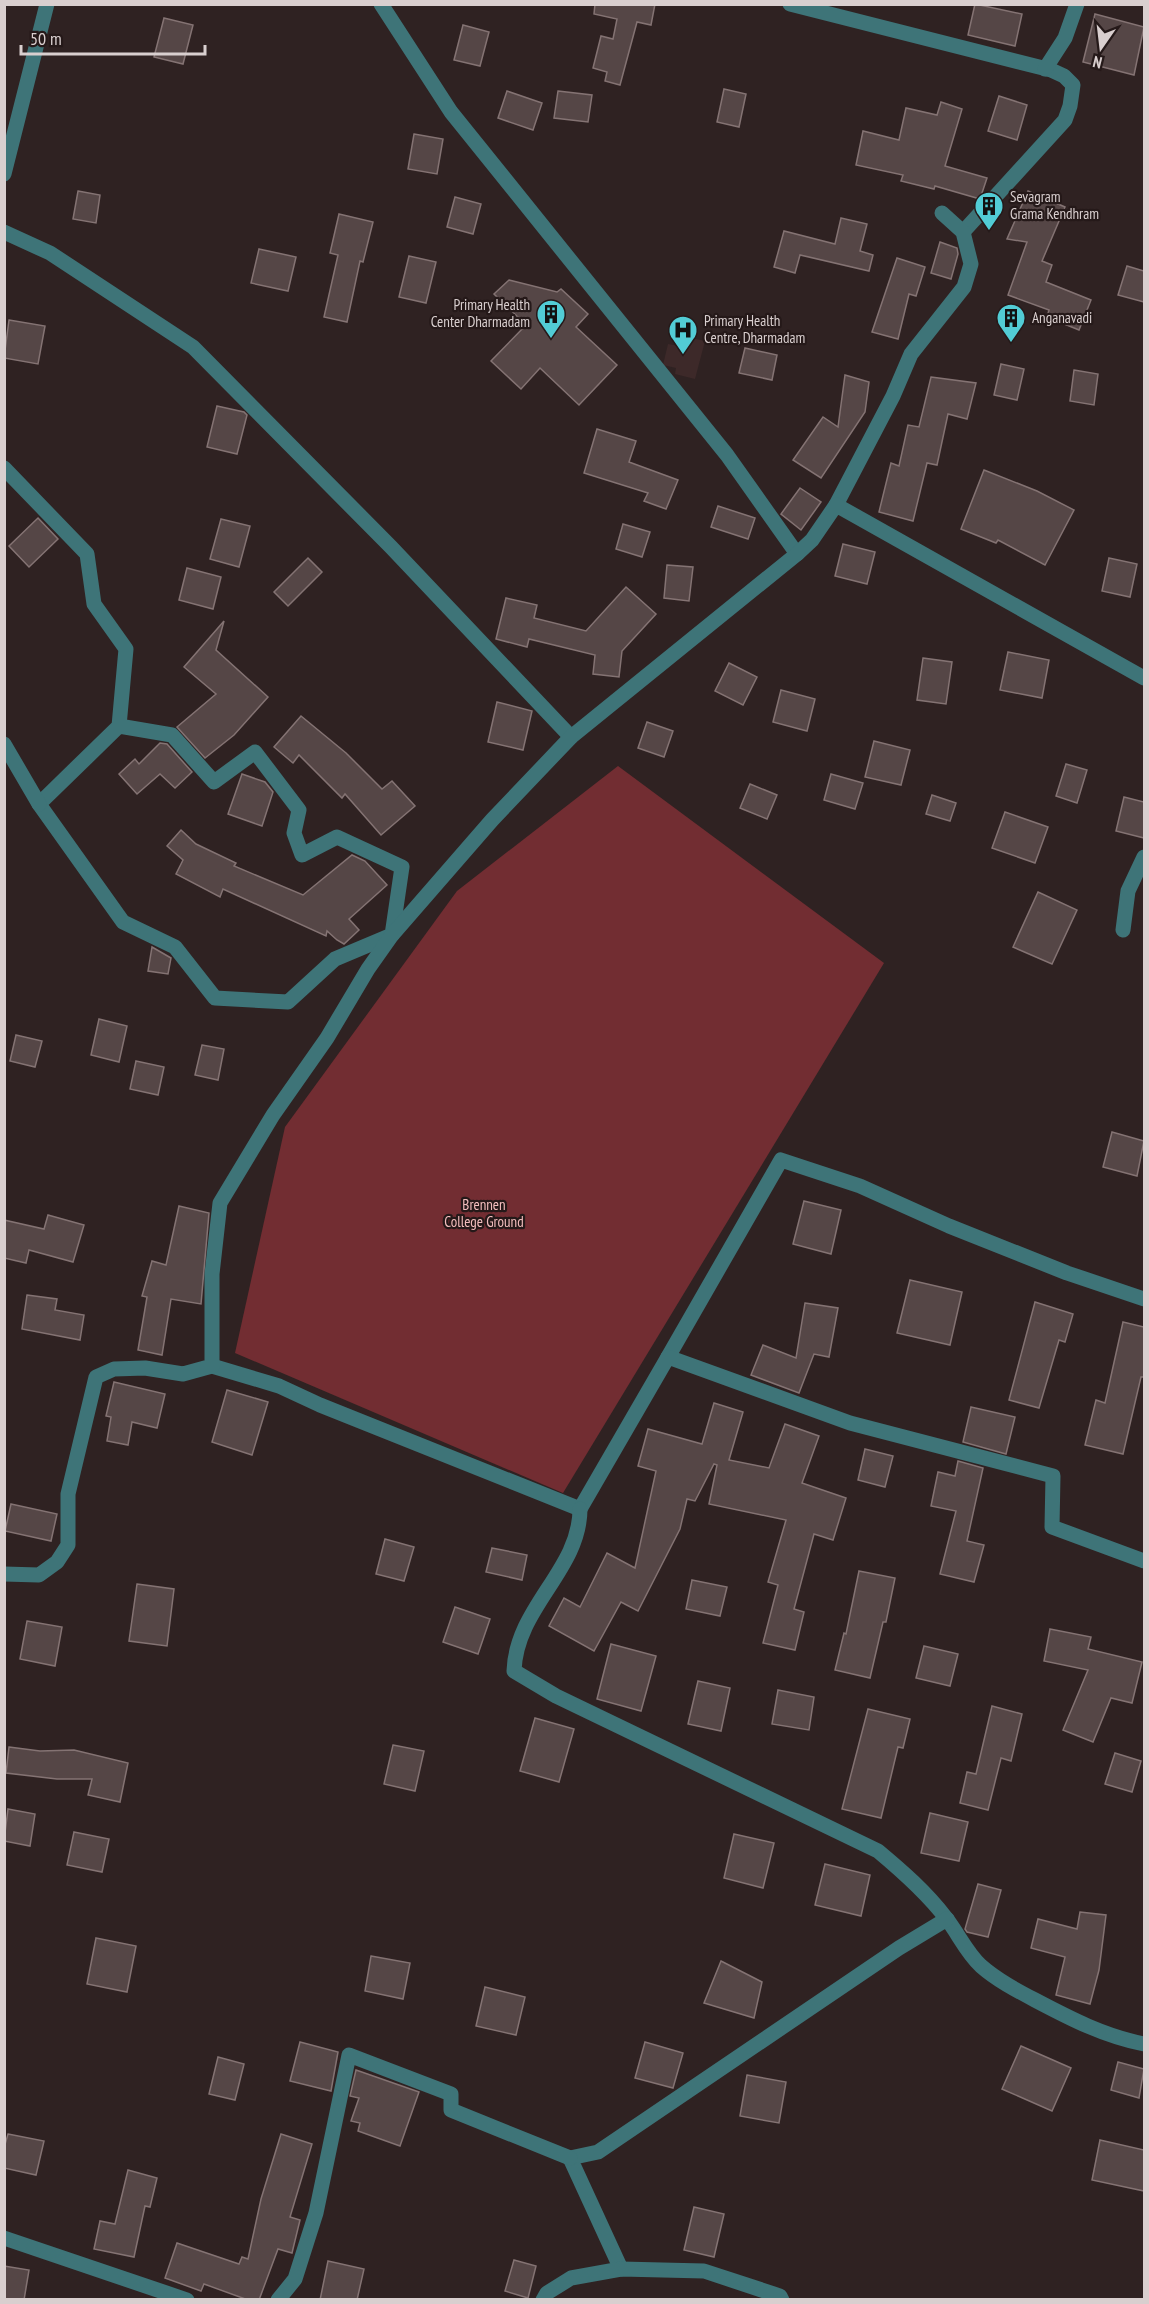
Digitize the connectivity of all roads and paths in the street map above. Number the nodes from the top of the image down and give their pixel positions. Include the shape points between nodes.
1 (47, 4) edge
2 (381, 4) edge
3 (790, 4) edge
4 (1077, 4) edge
5 (1045, 69) junction
6 (4, 174) edge
7 (942, 213) dead end
8 (4, 232) edge
9 (963, 232) junction
10 (4, 468) edge
11 (836, 505) junction
12 (797, 554) junction
13 (1144, 678) edge
14 (119, 726) junction
15 (572, 737) junction
16 (4, 744) edge
17 (39, 804) junction
18 (1144, 857) edge
19 (1123, 930) dead end
20 (392, 935) junction
21 (1144, 1299) edge
22 (668, 1357) junction
23 (212, 1366) junction
24 (580, 1509) junction
25 (1144, 1561) edge
26 (4, 1574) edge
27 (947, 1919) junction
28 (1144, 2044) edge
29 (570, 2158) junction
30 (4, 2238) edge
31 (621, 2269) junction
32 (188, 2300) edge
33 (278, 2300) edge
34 (543, 2300) edge
35 (782, 2300) edge

1 - 6 street
2 - 12 street via 451,112 727,454
3 - 5 street
4 - 5 street via 1065,38
5 - 9 street via 1064,76 1073,85 1065,120
7 - 9 street
8 - 15 street via 50,253 193,347
9 - 11 street via 971,264 964,286 910,354 893,396
10 - 14 street via 87,554 94,604 126,649
11 - 12 street via 812,540
11 - 13 street
12 - 15 street
14 - 17 street
14 - 20 street via 172,735 214,782 255,752 299,810 294,833 302,855 337,837 402,867
15 - 20 street via 492,820
16 - 17 street
17 - 20 street via 123,922 175,947 215,998 288,1002 335,959
18 - 19 street via 1128,891
20 - 23 street via 273,1114 220,1203 212,1274
21 - 22 street via 1067,1274 860,1186 781,1160
22 - 24 street
22 - 25 street via 850,1423 1053,1476 1052,1527
23 - 24 street via 279,1386
23 - 26 street via 183,1374 145,1368 114,1369 96,1377 68,1494 68,1545 57,1562 39,1575
24 - 27 street via 575,1544 525,1626 515,1653 514,1671 556,1696 878,1851 909,1876
27 - 28 street via 981,1966 1007,1985 1076,2022 1115,2038
27 - 29 street via 597,2152
29 - 31 street
29 - 33 street via 451,2110 451,2094 349,2055 316,2213 295,2279
30 - 32 street
31 - 34 street via 572,2278 547,2293
31 - 35 street via 705,2271 780,2296

